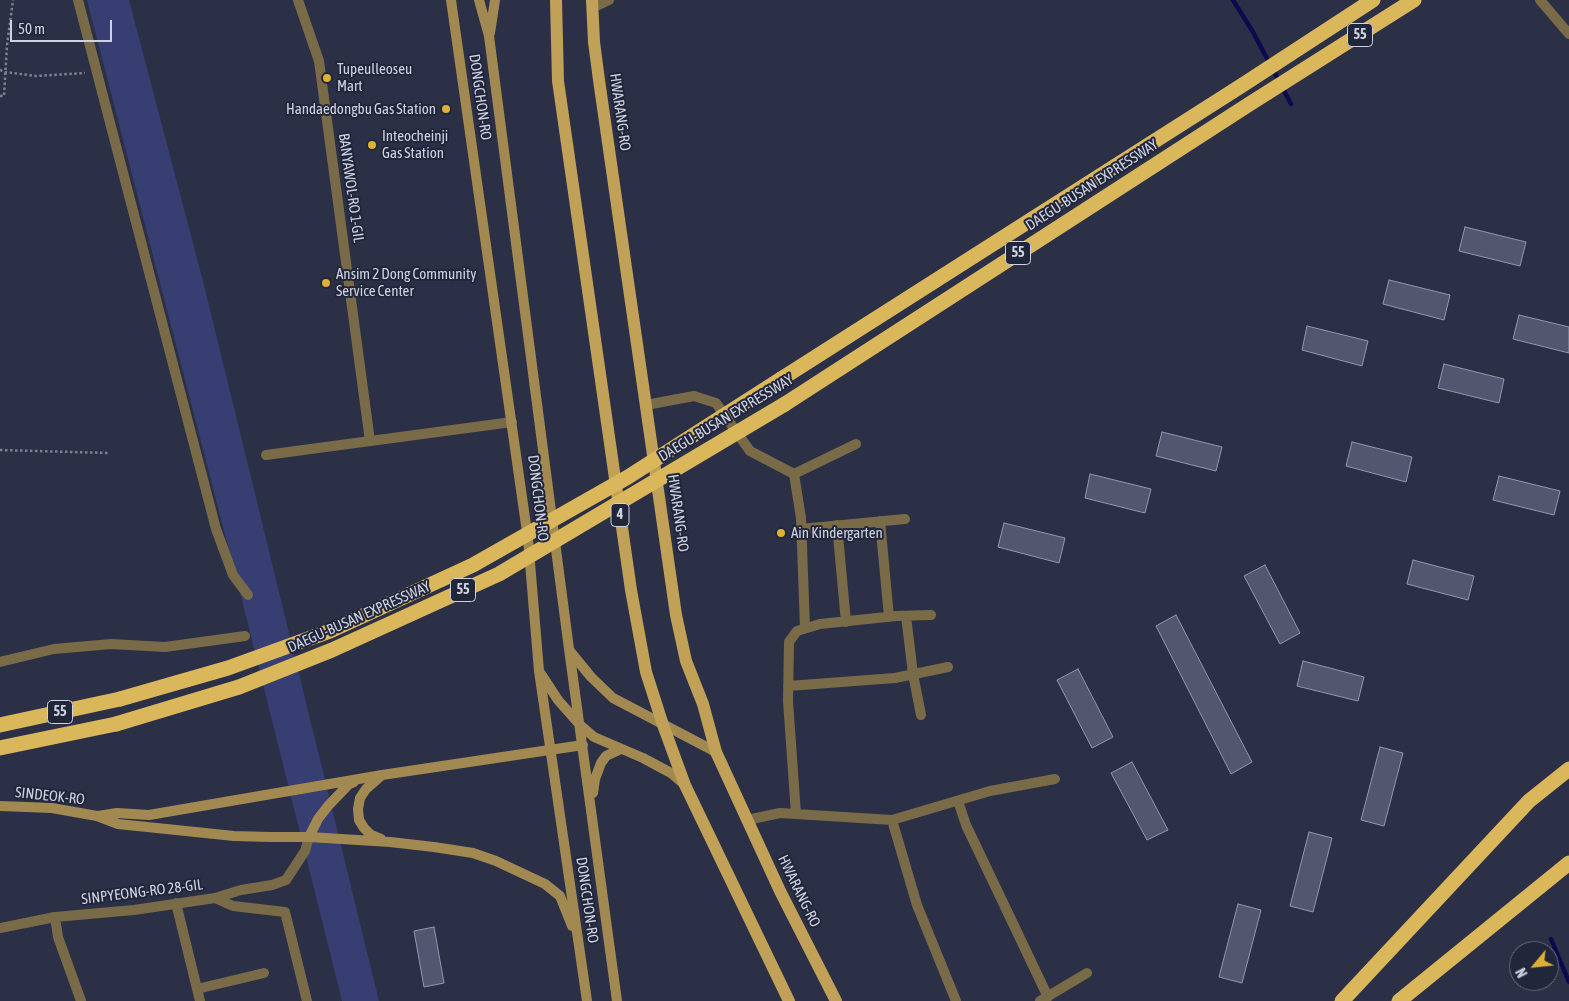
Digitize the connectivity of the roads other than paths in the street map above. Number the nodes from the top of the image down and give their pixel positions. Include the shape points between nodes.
1 (78, 0) edge
2 (298, 0) edge
3 (451, 0) edge
4 (478, 0) edge
5 (494, 0) edge
6 (556, 0) edge
7 (609, 0) edge
8 (1373, 0) edge
9 (1414, 0) edge
10 (1540, 0) edge
11 (592, 4) edge
12 (1569, 34) edge
13 (489, 36) junction
14 (646, 405) junction
15 (512, 422) junction
16 (370, 442) junction
17 (856, 444) dead end
18 (266, 456) dead end
19 (794, 474) junction
20 (905, 519) dead end
21 (880, 521) junction
22 (837, 525) junction
23 (801, 529) junction
24 (248, 596) dead end
25 (931, 615) dead end
26 (906, 616) junction
27 (889, 617) junction
28 (846, 622) junction
29 (805, 628) junction
30 (245, 636) dead end
31 (569, 649) junction
32 (0, 662) edge
33 (948, 667) dead end
34 (539, 671) junction
35 (913, 674) junction
36 (788, 686) junction
37 (921, 715) dead end
38 (0, 725) edge
39 (580, 725) junction
40 (663, 725) junction
41 (583, 745) junction
42 (0, 748) edge
43 (550, 749) junction
44 (621, 749) junction
45 (716, 752) junction
46 (1569, 769) edge
47 (382, 775) junction
48 (364, 778) junction
49 (1055, 779) dead end
50 (685, 785) junction
51 (958, 801) junction
52 (0, 806) edge
53 (591, 807) junction
54 (796, 814) junction
55 (97, 816) junction
56 (748, 820) junction
57 (892, 820) junction
58 (309, 837) junction
59 (390, 842) junction
60 (1569, 863) edge
61 (214, 898) junction
62 (176, 902) junction
63 (55, 917) junction
64 (0, 928) edge
65 (578, 938) junction
66 (264, 973) dead end
67 (1087, 974) dead end
68 (197, 989) junction
69 (1044, 999) edge
70 (81, 1001) edge
71 (200, 1001) edge
72 (307, 1001) edge
73 (587, 1001) edge
74 (617, 1001) edge
75 (789, 1001) edge
76 (836, 1001) edge
77 (956, 1001) edge
78 (1342, 1001) edge
79 (1399, 1001) edge

1 - 24 street via 216,530 233,575
2 - 16 street, BANYAWOL-RO 1-GIL via 319,60
3 - 15 main road, DONGCHON-RO
4 - 13 main road
5 - 13 main road
6 - 40 main road, 4 via 558,81 631,590 646,672
7 - 11 street
8 - 38 highway, DAEGU-BUSAN EXPRESSWAY / 55, bridge via 628,477 473,565 330,631 228,668 120,699
9 - 42 highway, DAEGU-BUSAN EXPRESSWAY / 55, bridge via 785,404 499,574 332,650 248,683 116,724
10 - 12 street
11 - 14 main road, HWARANG-RO via 596,61
13 - 31 main road
14 - 19 street via 694,396 716,404 750,451
14 - 45 main road, HWARANG-RO via 676,615 686,660 703,704
15 - 16 street
15 - 34 main road, DONGCHON-RO via 528,539
16 - 18 street
17 - 19 street
19 - 23 street
20 - 21 street
21 - 22 street
21 - 27 street
22 - 23 street
22 - 28 street
23 - 29 street
25 - 26 street
26 - 27 street
26 - 35 street
27 - 28 street
28 - 29 street
29 - 36 street via 797,630 789,642
30 - 32 street via 165,647 111,644 54,649
31 - 39 main road
31 - 40 main road via 613,698
33 - 35 street
34 - 39 main road
34 - 43 main road, DONGCHON-RO
35 - 36 street
35 - 37 street
36 - 54 street
39 - 41 main road
39 - 44 main road via 594,737
40 - 45 main road
40 - 50 main road, 4
41 - 43 main road
41 - 53 main road
43 - 47 main road
43 - 65 main road, DONGCHON-RO
44 - 50 main road via 650,762
44 - 53 main road via 606,756 601,763
45 - 56 main road, HWARANG-RO
46 - 78 highway via 1529,801
47 - 48 main road
47 - 59 main road via 360,798 359,820 371,835
48 - 55 main road via 149,815 117,813
48 - 58 main road via 349,784 337,796 318,819
49 - 51 street via 990,791
50 - 75 main road, 4
51 - 57 street
51 - 69 street
52 - 55 main road, SINDEOK-RO via 52,808
53 - 74 main road
54 - 56 street via 780,813
54 - 57 street
55 - 58 main road via 118,824 234,836
56 - 76 main road, HWARANG-RO
57 - 77 street via 917,905
58 - 59 main road
58 - 61 street, SINPYEONG-RO 28-GIL via 305,851 286,880
59 - 65 main road via 473,853 545,884 560,896
60 - 79 highway
61 - 62 street, SINPYEONG-RO 28-GIL
61 - 72 street via 233,906 285,912
62 - 63 street, SINPYEONG-RO 28-GIL via 134,910
62 - 68 street
63 - 64 street, SINPYEONG-RO 28-GIL
63 - 70 street via 58,937
65 - 73 main road, DONGCHON-RO
66 - 68 street
67 - 69 street
68 - 71 street

